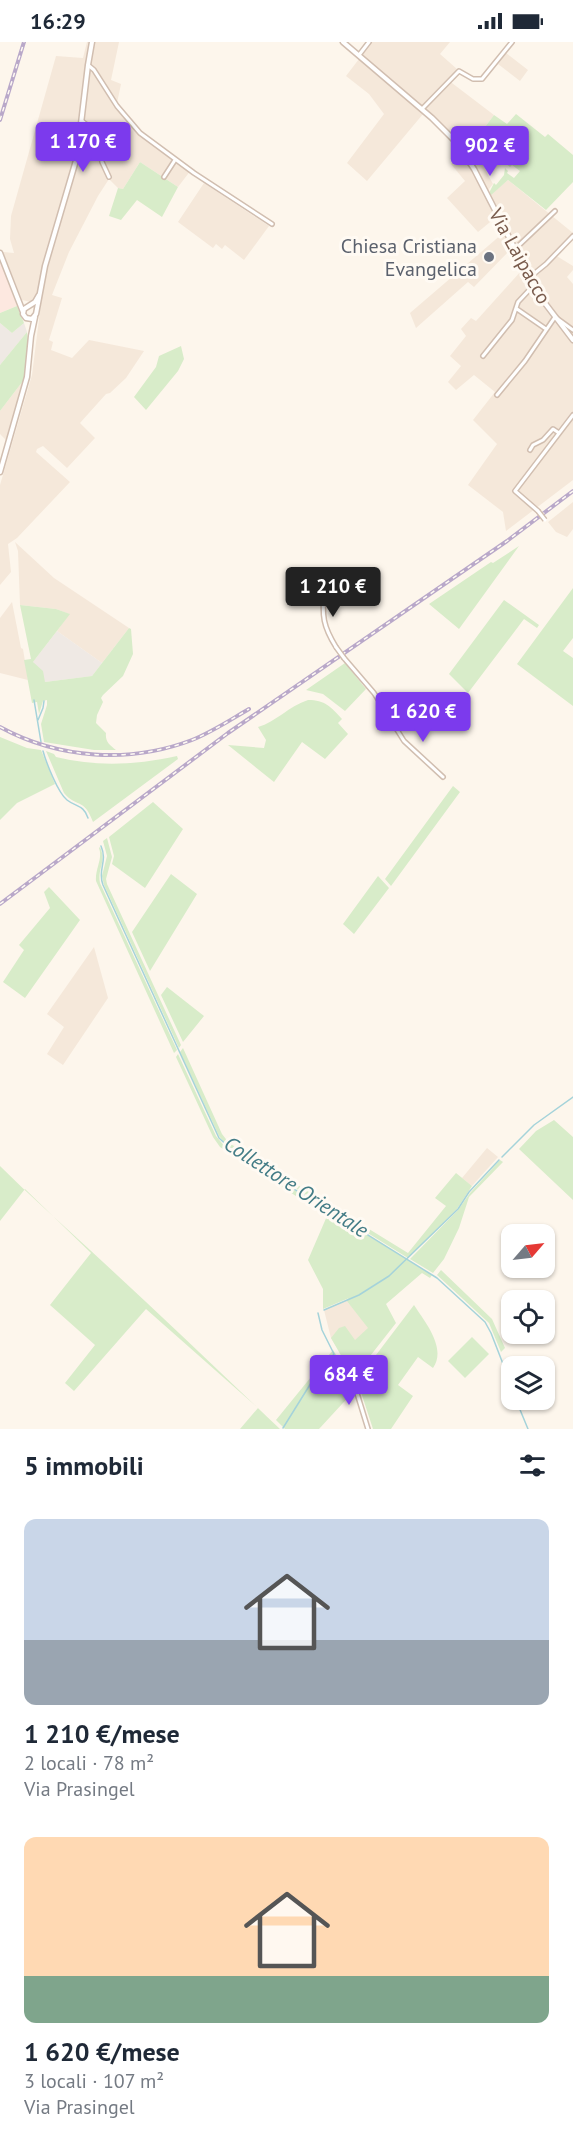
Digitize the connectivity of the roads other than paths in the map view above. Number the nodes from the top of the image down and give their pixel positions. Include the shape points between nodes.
1 (92, 42) edge
2 (343, 42) edge
3 (369, 42) edge
4 (512, 42) edge
5 (358, 55) junction
6 (88, 65) junction
7 (422, 109) junction
8 (82, 121) junction
9 (175, 160) junction
10 (109, 177) dead end
11 (164, 177) dead end
12 (555, 211) dead end
13 (272, 224) dead end
14 (573, 236) edge
15 (515, 249) junction
16 (0, 253) edge
17 (528, 278) junction
18 (533, 286) junction
19 (39, 295) junction
20 (17, 296) junction
21 (29, 306) junction
22 (36, 309) junction
23 (517, 309) junction
24 (23, 312) junction
25 (35, 317) junction
26 (555, 317) junction
27 (26, 318) junction
28 (546, 329) junction
29 (573, 330) edge
30 (31, 336) junction
31 (573, 340) edge
32 (483, 356) dead end
33 (497, 395) dead end
34 (573, 415) edge
35 (559, 433) junction
36 (530, 450) dead end
37 (0, 472) edge
38 (548, 525) dead end
39 (324, 592) dead end
40 (443, 777) dead end
41 (352, 1377) dead end
42 (368, 1429) edge

1 - 6 street
2 - 5 street, Via Laipacco
3 - 5 street
4 - 7 street via 482,79 459,71
5 - 7 street, Via Laipacco
6 - 8 street
6 - 9 street via 136,129
7 - 15 street, Via Laipacco via 465,155
8 - 10 street via 98,134 102,162
8 - 19 street via 77,157
9 - 11 street
9 - 13 street
12 - 15 street
14 - 17 street
15 - 17 street, Via Laipacco
16 - 20 street
17 - 18 street, Via Laipacco
18 - 23 street via 518,302
18 - 26 street, Via Laipacco
19 - 21 street
19 - 22 street
20 - 21 street
20 - 24 street
21 - 22 street
21 - 24 street
22 - 25 street
23 - 28 street
23 - 32 street
24 - 27 street
25 - 27 street
25 - 30 street
26 - 28 street
26 - 29 street, Via Laipacco
26 - 31 street, Via Laipacco
27 - 30 street
28 - 33 street
30 - 37 street via 27,377
34 - 35 street
35 - 36 street via 553,429
35 - 38 street, bridge via 515,492
39 - 40 street, bridge via 323,620 336,647 372,689 404,741
41 - 42 street

